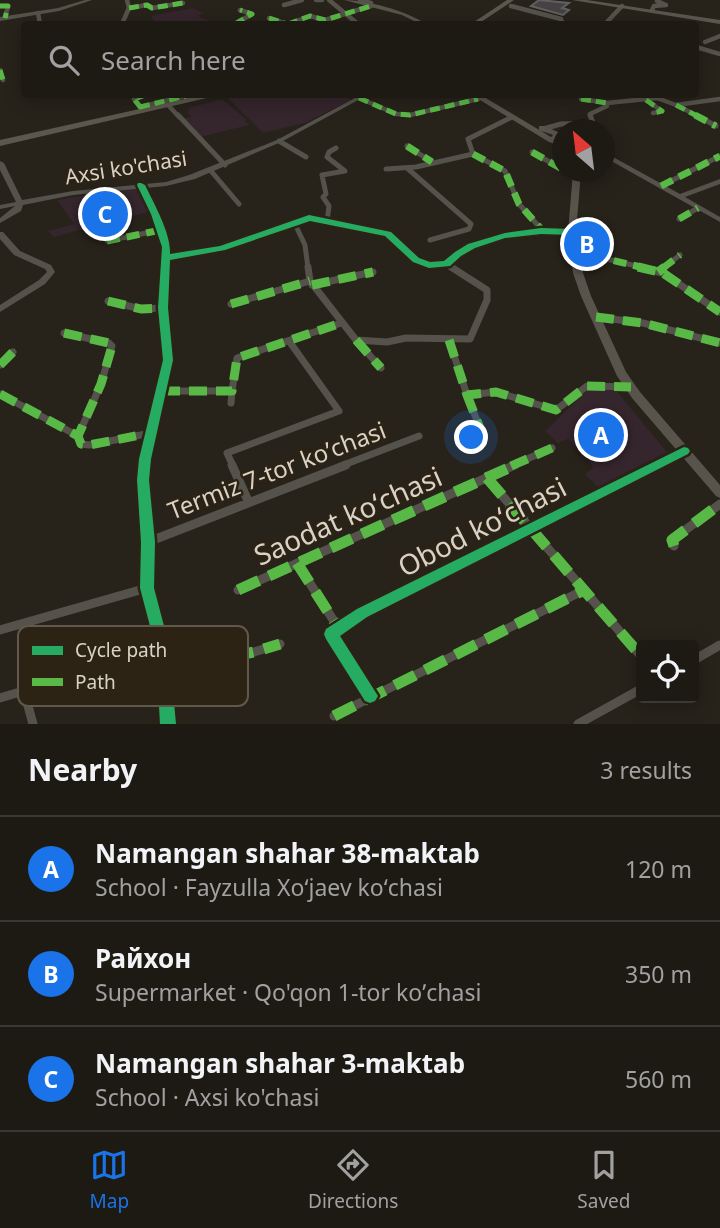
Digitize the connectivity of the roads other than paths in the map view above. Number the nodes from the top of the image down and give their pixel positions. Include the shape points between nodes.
1 (90, 0) edge
2 (127, 0) edge
3 (302, 0) edge
4 (316, 0) edge
5 (322, 0) edge
6 (329, 0) edge
7 (347, 0) edge
8 (360, 0) edge
9 (519, 0) edge
10 (575, 0) edge
11 (585, 0) edge
12 (657, 1) edge
13 (511, 3) edge
14 (183, 4) dead end
15 (284, 5) dead end
16 (371, 5) junction
17 (0, 6) edge
18 (621, 7) junction
19 (129, 8) junction
20 (240, 10) dead end
21 (652, 10) junction
22 (38, 13) junction
23 (348, 14) junction
24 (3, 18) edge
25 (269, 18) dead end
26 (325, 20) joint
27 (719, 20) edge
28 (39, 21) edge
29 (123, 21) edge
30 (240, 21) edge
31 (278, 21) edge
32 (296, 21) edge
33 (355, 21) edge
34 (417, 21) edge
35 (479, 21) edge
36 (488, 21) edge
37 (562, 21) edge
38 (608, 21) edge
39 (720, 36) edge
40 (705, 42) dead end
41 (699, 48) edge
42 (720, 54) edge
43 (0, 69) edge
44 (3, 80) dead end
45 (137, 98) edge
46 (179, 98) edge
47 (186, 98) edge
48 (203, 98) edge
49 (353, 98) edge
50 (360, 98) edge
51 (471, 98) edge
52 (477, 98) edge
53 (599, 98) edge
54 (581, 99) dead end
55 (720, 99) edge
56 (646, 100) junction
57 (600, 101) junction
58 (607, 103) junction
59 (676, 105) junction
60 (169, 106) junction
61 (140, 108) junction
62 (653, 113) dead end
63 (512, 117) junction
64 (526, 123) junction
65 (716, 126) dead end
66 (543, 129) junction
67 (552, 132) edge
68 (552, 140) edge
69 (0, 141) edge
70 (279, 141) junction
71 (407, 146) dead end
72 (336, 148) dead end
73 (532, 152) dead end
74 (473, 154) junction
75 (720, 156) edge
76 (306, 158) dead end
77 (615, 161) edge
78 (432, 162) junction
79 (0, 163) edge
80 (225, 165) junction
81 (552, 165) edge
82 (407, 168) junction
83 (387, 169) dead end
84 (211, 171) junction
85 (720, 181) edge
86 (576, 182) edge
87 (141, 185) junction
88 (661, 186) junction
89 (679, 197) junction
90 (20, 203) junction
91 (239, 204) dead end
92 (0, 207) edge
93 (698, 208) junction
94 (679, 219) dead end
95 (720, 220) edge
96 (0, 221) edge
97 (294, 222) junction
98 (327, 222) junction
99 (160, 230) junction
100 (542, 230) junction
101 (572, 232) junction
102 (0, 234) edge
103 (430, 240) dead end
104 (107, 241) dead end
105 (680, 255) dead end
106 (575, 256) junction
107 (165, 258) junction
108 (447, 264) junction
109 (373, 272) dead end
110 (658, 272) junction
111 (311, 283) junction
112 (108, 301) dead end
113 (231, 304) dead end
114 (163, 308) junction
115 (0, 309) edge
116 (720, 312) edge
117 (596, 317) junction
118 (341, 323) junction
119 (64, 333) dead end
120 (356, 340) junction
121 (449, 340) junction
122 (289, 341) junction
123 (720, 343) edge
124 (13, 352) dead end
125 (0, 365) edge
126 (381, 368) dead end
127 (631, 387) junction
128 (162, 391) junction
129 (232, 391) junction
130 (0, 394) edge
131 (467, 395) junction
132 (231, 402) dead end
133 (152, 433) junction
134 (78, 436) junction
135 (419, 436) dead end
136 (483, 436) dead end
137 (552, 448) dead end
138 (684, 451) junction
139 (487, 478) junction
140 (720, 493) edge
141 (249, 503) junction
142 (720, 504) edge
143 (531, 528) junction
144 (148, 542) junction
145 (674, 546) dead end
146 (297, 563) junction
147 (147, 588) junction
148 (238, 590) dead end
149 (584, 590) junction
150 (157, 626) edge
151 (339, 629) junction
152 (0, 630) edge
153 (280, 644) dead end
154 (720, 645) edge
155 (636, 650) edge
156 (248, 653) edge
157 (699, 657) edge
158 (636, 692) edge
159 (18, 693) edge
160 (370, 696) junction
161 (0, 698) edge
162 (28, 706) edge
163 (166, 706) edge
164 (334, 716) dead end
165 (33, 724) edge
166 (168, 724) edge
167 (578, 724) edge

1 - 22 street
2 - 19 street
3 - 15 street
4 - 5 street
6 - 23 street
7 - 16 main road
8 - 16 street
9 - 13 main road
10 - 18 main road
11 - 18 main road
12 - 21 street via 666,5
13 - 35 main road
13 - 36 main road
13 - 37 street
14 - 19 street
16 - 23 street
16 - 34 main road
17 - 24 street via 8,6
18 - 21 main road
18 - 27 main road
18 - 38 street
19 - 29 street
20 - 30 street via 252,14
21 - 27 main road
22 - 24 street
22 - 28 street
23 - 26 street
23 - 33 street
25 - 31 street
26 - 32 street via 311,16
39 - 40 street
41 - 42 street
43 - 44 street
45 - 61 street
46 - 61 street
47 - 61 main road
48 - 60 main road
49 - 70 street, Axsi ko'chasi
50 - 51 street via 396,114 410,115
52 - 63 main road
53 - 57 street
54 - 57 street
55 - 59 street
56 - 58 street
56 - 59 street via 658,98
56 - 62 street via 662,111
57 - 58 street
58 - 66 street via 590,114 593,123
59 - 65 street
60 - 69 main road
60 - 80 street
61 - 69 main road
63 - 64 main road
63 - 74 street via 468,139
64 - 66 main road
64 - 68 main road
66 - 67 main road
70 - 76 street
70 - 80 street, Axsi ko'chasi
71 - 78 street
72 - 98 street via 327,157 345,171 322,175 323,197 329,206
73 - 81 street
74 - 78 street
74 - 100 street via 507,173 519,204
75 - 88 street
77 - 88 street
78 - 82 street
79 - 90 street
80 - 84 street, Axsi ko'chasi
82 - 83 street
82 - 103 street via 471,225
84 - 87 street, Axsi ko'chasi via 166,184
84 - 91 street
85 - 89 street
86 - 101 main road
87 - 90 street, Axsi ko'chasi
87 - 99 street
88 - 89 street
89 - 93 street
90 - 92 street, Axsi ko'chasi
90 - 96 street
93 - 94 street
93 - 95 street
97 - 98 street via 309,218
97 - 107 street via 222,247
97 - 111 street via 305,245
98 - 108 street via 388,234 416,260
99 - 104 street
99 - 107 street
100 - 101 street
100 - 108 street via 481,241 457,253
101 - 106 main road
102 - 115 street via 18,253 51,272
105 - 110 street
106 - 110 street
106 - 117 main road
107 - 114 street
108 - 121 street via 479,283 488,296 470,339
109 - 111 street
110 - 116 street
111 - 113 street
111 - 118 street
112 - 114 street via 141,309
114 - 128 street via 169,350
117 - 123 street via 643,323
117 - 127 main road
118 - 120 street
118 - 122 street
119 - 134 street via 112,346
120 - 121 street
120 - 126 street
121 - 131 street
122 - 129 street via 236,358
122 - 141 street via 339,411 228,453
124 - 125 street
127 - 131 street via 587,386 556,410 496,392
127 - 138 main road
128 - 129 street
128 - 133 street
129 - 132 street
130 - 134 street
131 - 136 street
133 - 134 street via 89,445 81,444
133 - 144 street via 143,480
135 - 141 street, Termiz 7-tor koʼchasi
137 - 139 street, Saodat koʻchasi
138 - 140 main road
138 - 143 street, Obod koʻchasi
139 - 143 street
139 - 146 street, Saodat koʻchasi
141 - 144 street, Termiz 7-tor koʼchasi
142 - 145 street via 672,540
143 - 149 street
143 - 151 street, Obod koʻchasi
144 - 147 street
146 - 148 street, Saodat koʻchasi
146 - 151 street
147 - 150 street
147 - 152 street
149 - 155 street
149 - 160 street
151 - 160 street via 330,636
153 - 156 street
154 - 157 street
158 - 167 street
159 - 161 street
160 - 164 street
162 - 165 street
163 - 166 street

